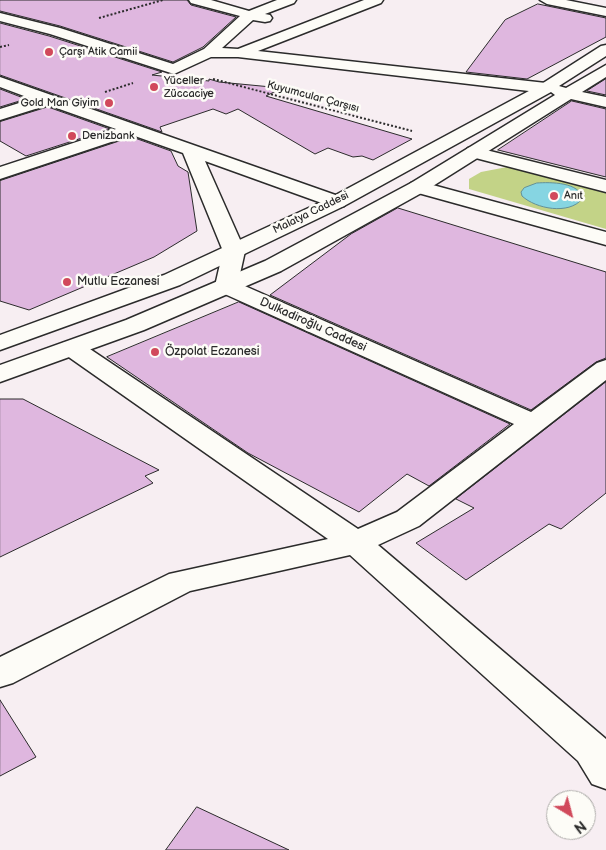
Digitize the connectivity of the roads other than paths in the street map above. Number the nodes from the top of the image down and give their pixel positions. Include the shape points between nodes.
1 (196, 0) edge
2 (289, 0) edge
3 (376, 0) edge
4 (547, 0) edge
5 (606, 12) edge
6 (250, 15) junction
7 (0, 17) edge
8 (314, 24) junction
9 (606, 49) edge
10 (209, 52) junction
11 (238, 53) junction
12 (606, 70) edge
13 (0, 82) edge
14 (546, 88) junction
15 (569, 93) junction
16 (48, 99) junction
17 (606, 102) edge
18 (0, 115) edge
19 (133, 129) junction
20 (191, 150) junction
21 (474, 152) junction
22 (0, 172) edge
23 (606, 186) edge
24 (418, 187) junction
25 (337, 202) junction
26 (606, 239) edge
27 (234, 251) junction
28 (226, 286) junction
29 (0, 327) edge
30 (25, 334) junction
31 (0, 343) edge
32 (72, 348) junction
33 (606, 368) edge
34 (0, 374) edge
35 (534, 423) junction
36 (356, 543) junction
37 (0, 673) edge
38 (601, 753) edge

1 - 6 street
2 - 6 street
3 - 8 street
4 - 5 street
6 - 8 street
6 - 10 street
7 - 10 street via 174,69
8 - 11 street
9 - 14 street, Malatya Caddesi
10 - 11 street
11 - 14 street
12 - 15 street
13 - 16 street
14 - 15 street
14 - 25 street, Malatya Caddesi
15 - 17 street
15 - 21 street
16 - 18 street
16 - 19 street
19 - 20 street
19 - 22 street
20 - 25 street
20 - 27 street
21 - 23 street
21 - 24 street
24 - 26 street
24 - 28 street via 273,266
25 - 27 street, Malatya Caddesi
27 - 28 street
27 - 30 street, Malatya Caddesi via 172,280
28 - 32 street
28 - 35 street, Dulkadiroğlu Caddesi
29 - 30 street
30 - 31 street, Malatya Caddesi
30 - 32 street
32 - 34 street
32 - 36 street
33 - 35 street
35 - 36 street via 408,519
36 - 37 street via 181,582
36 - 38 street

